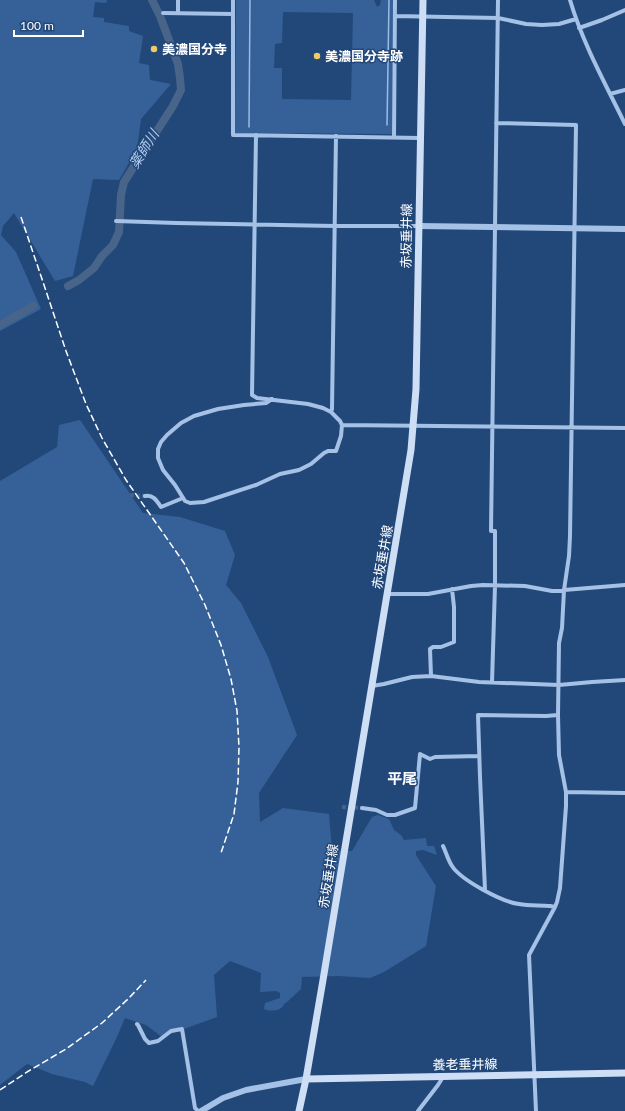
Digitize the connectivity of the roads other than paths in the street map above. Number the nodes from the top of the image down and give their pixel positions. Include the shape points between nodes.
1 (178, 0) edge
2 (233, 0) edge
3 (395, 0) edge
4 (423, 0) edge
5 (498, 0) edge
6 (570, 0) edge
7 (625, 10) edge
8 (163, 13) dead end
9 (178, 13) junction
10 (233, 14) junction
11 (395, 16) junction
12 (422, 17) junction
13 (498, 18) junction
14 (576, 19) junction
15 (579, 28) junction
16 (625, 90) edge
17 (610, 94) junction
18 (496, 123) junction
19 (625, 124) edge
20 (256, 135) junction
21 (336, 136) junction
22 (394, 137) junction
23 (420, 138) junction
24 (116, 221) dead end
25 (256, 225) junction
26 (335, 226) junction
27 (419, 226) junction
28 (495, 227) junction
29 (574, 229) junction
30 (625, 229) edge
31 (272, 399) junction
32 (331, 412) junction
33 (342, 425) junction
34 (413, 426) junction
35 (492, 426) junction
36 (572, 428) junction
37 (625, 428) edge
38 (145, 496) tunnel mouth
39 (183, 498) junction
40 (625, 585) edge
41 (495, 586) junction
42 (452, 590) junction
43 (564, 590) junction
44 (388, 594) junction
45 (431, 676) junction
46 (625, 680) edge
47 (492, 682) junction
48 (559, 685) junction
49 (372, 686) junction
50 (558, 715) junction
51 (479, 756) junction
52 (566, 792) junction
53 (625, 793) edge
54 (362, 808) tunnel mouth
55 (443, 846) dead end
56 (486, 890) junction
57 (555, 907) junction
58 (137, 1024) dead end
59 (625, 1073) edge
60 (534, 1075) junction
61 (443, 1077) junction
62 (306, 1079) junction
63 (198, 1111) edge
64 (201, 1111) edge
65 (299, 1111) edge
66 (418, 1111) edge
67 (536, 1111) edge

1 - 9 street
2 - 10 street
3 - 11 street
4 - 12 main road, 赤坂垂井線
5 - 13 street
6 - 14 street
7 - 15 street
8 - 9 street
9 - 10 street
10 - 20 street via 233,135
11 - 12 street
11 - 22 street
12 - 13 street
12 - 23 main road, 赤坂垂井線
13 - 14 street via 542,25
13 - 18 street
14 - 15 street
15 - 17 street
16 - 17 street
17 - 19 street
18 - 28 street
18 - 29 street via 576,125
20 - 21 street
20 - 25 street
21 - 22 street
21 - 26 street
22 - 23 street
23 - 27 main road, 赤坂垂井線
24 - 25 street
25 - 26 street
25 - 31 street via 252,395
26 - 27 street
26 - 32 street
27 - 28 street
27 - 34 main road, 赤坂垂井線
28 - 29 street
28 - 35 street
29 - 30 street
29 - 36 street
31 - 32 street via 308,404
31 - 39 street via 264,403 218,409 194,416 167,435 158,449 158,458 163,470
32 - 33 street
33 - 34 street
33 - 39 street via 336,451 328,451 299,470 280,474 256,485 204,502 190,503
34 - 35 street
34 - 44 main road, 赤坂垂井線
35 - 36 street
35 - 41 street via 491,531 495,531
36 - 37 street
36 - 43 street via 570,549
38 - 39 street via 155,499 161,507
40 - 43 street
41 - 42 street via 471,586
41 - 43 street
41 - 47 street
42 - 44 street via 428,594
42 - 45 street via 454,642 430,650
43 - 48 street via 559,643
44 - 49 main road, 赤坂垂井線
45 - 47 street
45 - 49 street via 412,677
46 - 48 street
47 - 48 street
48 - 50 street
49 - 62 main road, 赤坂垂井線
50 - 51 street via 478,715
50 - 52 street via 560,754
51 - 54 street via 430,759 420,754 415,808 395,815
51 - 56 street
52 - 53 street
52 - 57 street via 560,888
55 - 56 street via 452,866 471,882
56 - 57 street via 506,901 518,904
57 - 60 street via 529,955
58 - 63 street via 149,1043 158,1041 170,1031 182,1029 195,1108
59 - 60 main road, 養老垂井線
60 - 61 main road, 養老垂井線
60 - 67 street
61 - 62 main road, 養老垂井線
61 - 66 street
62 - 64 street via 246,1090 222,1098
62 - 65 main road, 赤坂垂井線

